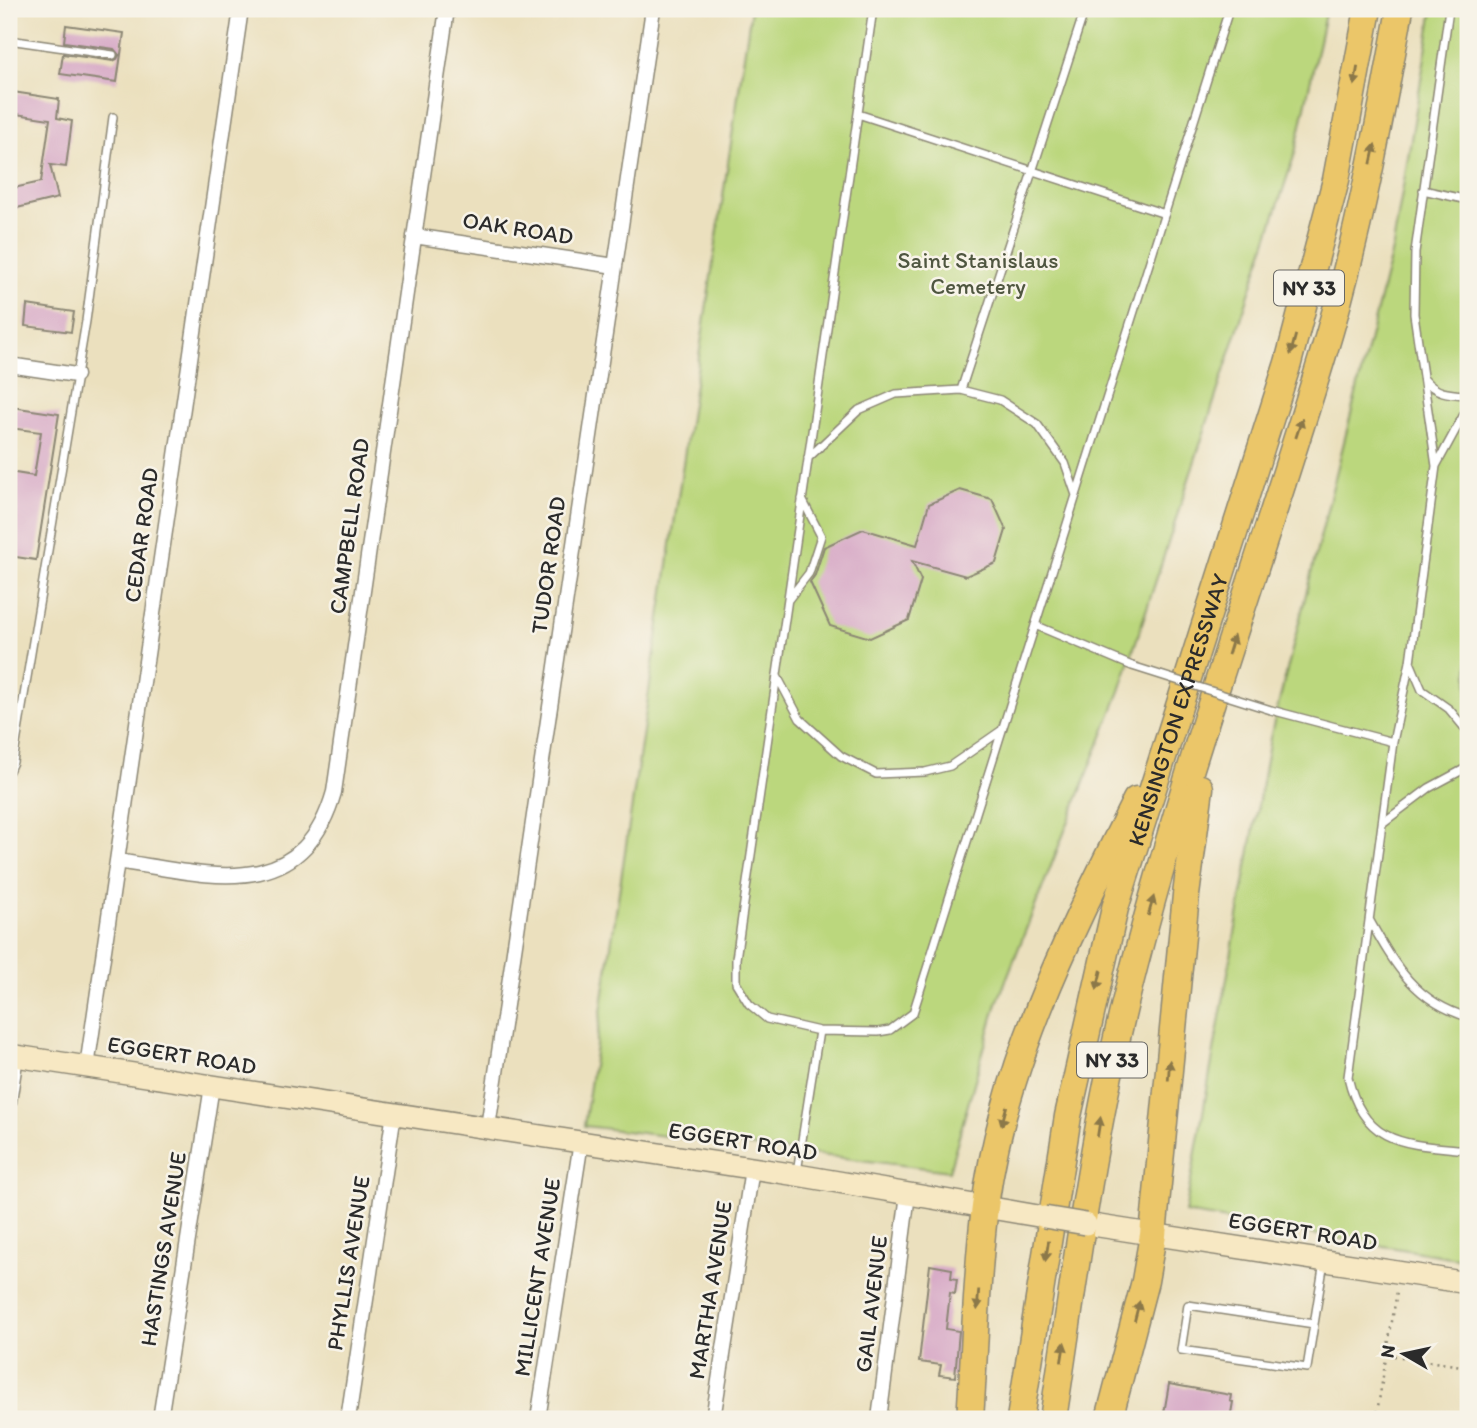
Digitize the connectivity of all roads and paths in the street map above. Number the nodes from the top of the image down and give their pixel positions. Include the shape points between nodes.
1 (241, 9) edge
2 (447, 9) edge
3 (653, 9) edge
4 (873, 9) edge
5 (1085, 9) edge
6 (1226, 9) edge
7 (1368, 9) edge
8 (1400, 9) edge
9 (1449, 9) edge
10 (9, 40) edge
11 (113, 55) dead end
12 (858, 114) junction
13 (113, 117) dead end
14 (1032, 170) junction
15 (1423, 190) junction
16 (1468, 200) edge
17 (1165, 214) junction
18 (414, 236) junction
19 (615, 266) junction
20 (9, 365) edge
21 (76, 376) junction
22 (1424, 380) junction
23 (961, 390) junction
24 (1468, 396) edge
25 (1468, 407) edge
26 (808, 459) junction
27 (1436, 466) junction
28 (1076, 495) junction
29 (802, 499) junction
30 (788, 600) junction
31 (1035, 625) junction
32 (1410, 662) junction
33 (777, 675) junction
34 (1211, 710) junction
35 (1172, 726) junction
36 (1003, 729) junction
37 (1468, 732) edge
38 (1393, 742) junction
39 (1468, 767) edge
40 (9, 771) edge
41 (1384, 822) junction
42 (117, 861) junction
43 (1370, 921) junction
44 (1468, 1017) edge
45 (820, 1031) junction
46 (12, 1055) edge
47 (87, 1067) junction
48 (212, 1086) junction
49 (9, 1102) edge
50 (394, 1113) junction
51 (488, 1127) junction
52 (580, 1142) junction
53 (1468, 1150) edge
54 (752, 1169) junction
55 (797, 1175) junction
56 (908, 1194) junction
57 (988, 1208) junction
58 (1146, 1234) junction
59 (1324, 1261) junction
60 (1400, 1273) junction
61 (1468, 1283) edge
62 (1314, 1324) junction
63 (1387, 1355) junction
64 (1468, 1367) edge
65 (160, 1419) edge
66 (348, 1419) edge
67 (538, 1419) edge
68 (713, 1419) edge
69 (879, 1419) edge
70 (970, 1419) edge
71 (1020, 1419) edge
72 (1053, 1419) edge
73 (1110, 1419) edge
74 (1376, 1419) edge

1 - 42 street, CEDAR ROAD
2 - 18 street, CAMPBELL ROAD
3 - 19 street, TUDOR ROAD
4 - 12 lane
5 - 14 lane
6 - 17 lane
7 -> 35 highway, KENSINGTON EXPRESSWAY / NY 33 via 1336,180 1312,276
34 -> 8 highway, KENSINGTON EXPRESSWAY / NY 33 via 1349,258
9 - 15 lane
10 - 11 lane
12 - 14 lane
12 - 26 lane
13 - 21 lane
14 - 17 lane
14 - 23 lane
15 - 16 lane
15 - 22 lane via 1414,314
17 - 28 lane
18 - 19 street, OAK ROAD
18 - 42 street, CAMPBELL ROAD via 334,792 322,825 282,864 246,876
19 - 51 street, TUDOR ROAD
20 - 21 street
21 - 40 lane
22 - 24 lane via 1443,393
22 - 27 lane
23 - 26 lane via 896,394 859,410
23 - 28 lane via 1000,400 1037,424 1065,463
25 - 27 lane
26 - 29 lane
27 - 32 lane
28 - 31 lane
29 - 30 lane
29 - 30 lane via 821,536 809,573
30 - 33 lane
31 - 36 lane
31 - 38 lane, bridge via 1132,666
32 - 37 lane via 1422,690 1449,709
32 - 38 lane
33 - 36 lane via 800,719 841,756 876,774 950,766
33 - 45 lane via 736,983 749,1004 767,1019
58 -> 34 highway
72 -> 34 highway, KENSINGTON EXPRESSWAY / NY 33 via 1106,1086 1129,987
35 -> 57 highway via 1080,912 1023,1050 1001,1125
35 -> 71 highway, KENSINGTON EXPRESSWAY / NY 33 via 1115,908 1068,1116
36 - 45 lane via 913,1013 890,1030
38 - 41 lane
39 - 41 lane via 1429,788
41 - 43 lane
42 - 47 street, CEDAR ROAD
43 - 44 lane via 1411,984 1434,1002
43 - 53 lane via 1350,1051 1348,1077 1353,1099 1384,1135 1409,1144
45 - 55 lane
46 - 47 street, EGGERT ROAD
46 - 49 street
47 - 48 street, EGGERT ROAD
48 - 50 street, EGGERT ROAD
48 - 65 street, HASTINGS AVENUE
50 - 51 street, EGGERT ROAD
50 - 66 street, PHYLLIS AVENUE
51 - 52 street, EGGERT ROAD
52 - 54 street, EGGERT ROAD
52 - 67 street, MILLICENT AVENUE
54 - 55 street, EGGERT ROAD
54 - 68 street, MARTHA AVENUE
55 - 56 street, EGGERT ROAD
56 - 57 street, EGGERT ROAD
56 - 69 street, GAIL AVENUE
57 - 58 street, EGGERT ROAD, bridge
57 -> 70 highway
58 - 59 street, EGGERT ROAD
73 -> 58 highway via 1145,1281
59 - 60 street, EGGERT ROAD
59 - 62 lane
60 - 61 street, EGGERT ROAD
60 - 63 path
62 - 62 lane via 1307,1368 1181,1350 1188,1305
63 - 64 path
63 - 74 path

